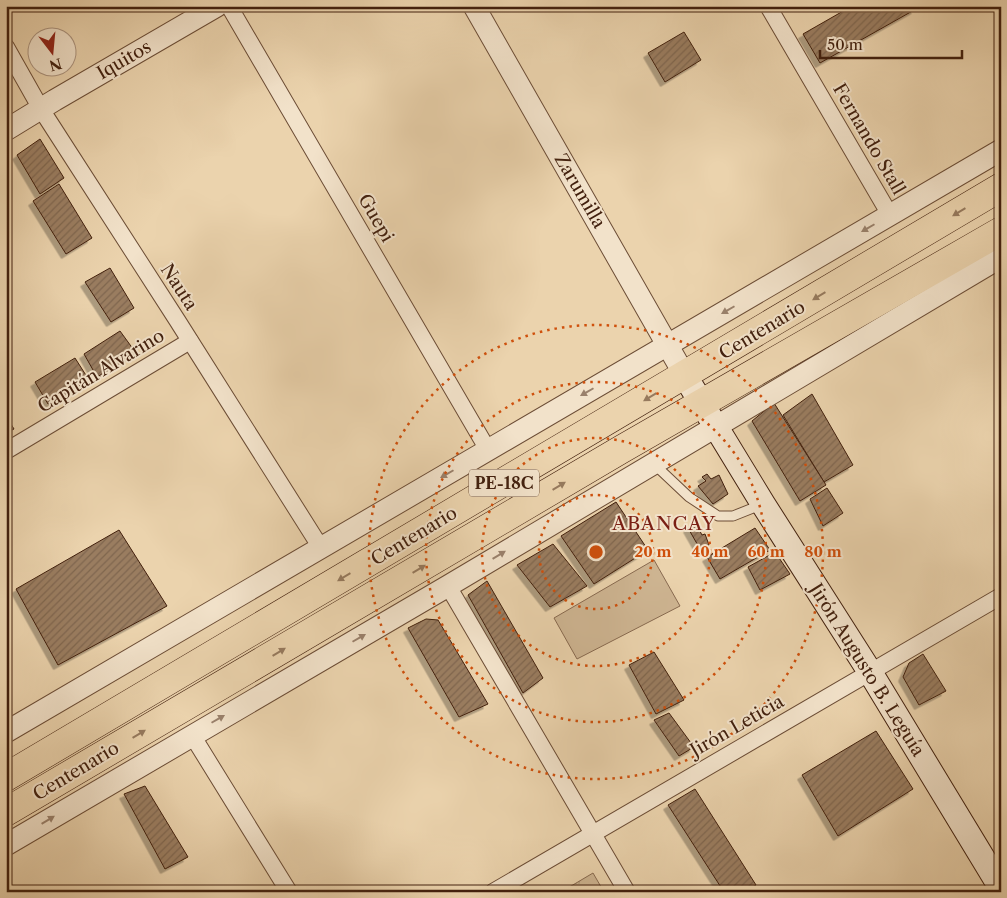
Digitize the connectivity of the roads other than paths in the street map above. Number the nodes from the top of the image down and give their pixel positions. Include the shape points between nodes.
1 (217, 6) edge
2 (229, 6) edge
3 (474, 6) edge
4 (768, 6) edge
5 (6, 47) edge
6 (41, 109) junction
7 (6, 130) edge
8 (1001, 150) edge
9 (1001, 187) edge
10 (890, 215) junction
11 (1001, 230) edge
12 (1001, 257) edge
13 (190, 341) junction
14 (669, 344) junction
15 (685, 376) junction
16 (702, 403) junction
17 (716, 426) junction
18 (488, 450) junction
19 (6, 451) edge
20 (654, 464) junction
21 (763, 504) junction
22 (321, 548) junction
23 (448, 586) junction
24 (1001, 596) edge
25 (870, 672) junction
26 (6, 732) edge
27 (192, 735) junction
28 (6, 777) edge
29 (6, 812) edge
30 (592, 832) junction
31 (6, 845) edge
32 (1001, 888) edge
33 (289, 892) edge
34 (493, 892) edge
35 (627, 892) edge

1 - 6 street, Iquitos
2 - 18 street, Guepi
3 - 14 street, Zarumilla
4 - 10 street, Fernando Stall
5 - 6 street, Nauta
6 - 7 street, Iquitos
6 - 13 street, Nauta
8 - 10 street
9 -> 15 highway, Centenario / PE-18C
10 -> 14 street
11 - 16 highway, Centenario / PE-18C
12 - 17 street
13 - 19 street, Capitán Alvarino
13 - 22 street, Nauta
14 - 15 street, Zarumilla
14 -> 18 street
15 - 16 main road, Jirón Augusto B. Leguía
15 -> 28 highway, Centenario / PE-18C
16 - 17 main road, Jirón Augusto B. Leguía
29 -> 16 highway, Centenario / PE-18C
17 - 20 street
17 - 21 main road, Jirón Augusto B. Leguía
18 -> 22 street
20 - 21 lane via 689,496 718,516 733,516
23 -> 20 street
21 - 25 main road, Jirón Augusto B. Leguía
22 - 26 street
27 -> 23 street
23 - 30 street
24 - 25 street, Jirón Leticia
25 - 30 street, Jirón Leticia
25 - 32 main road, Jirón Augusto B. Leguía
31 -> 27 street
27 - 33 street
30 - 34 street, Jirón Leticia
30 - 35 street

